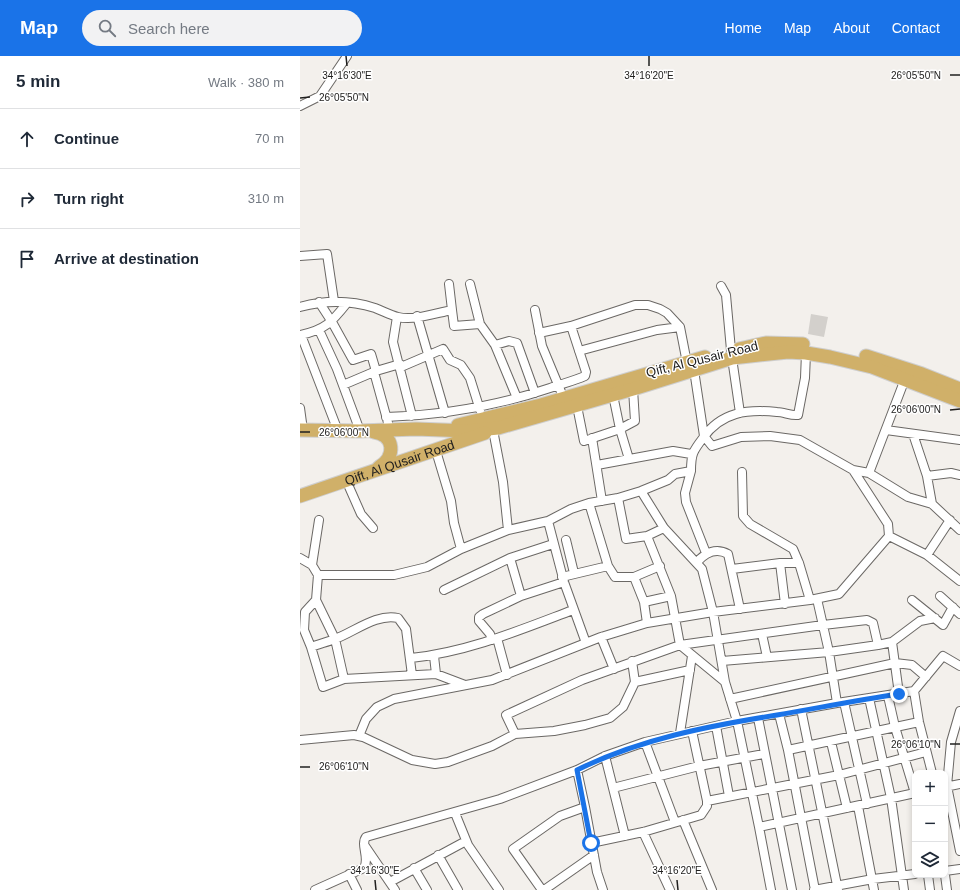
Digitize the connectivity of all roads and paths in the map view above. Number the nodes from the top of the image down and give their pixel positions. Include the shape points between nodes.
1 (347, 56) edge
2 (300, 106) edge
3 (300, 256) edge
4 (450, 284) dead end
5 (470, 284) dead end
6 (721, 286) dead end
7 (334, 301) junction
8 (319, 302) junction
9 (347, 303) junction
10 (300, 307) edge
11 (452, 310) junction
12 (535, 310) dead end
13 (417, 316) junction
14 (397, 317) junction
15 (332, 322) junction
16 (480, 324) junction
17 (571, 326) junction
18 (680, 327) junction
19 (319, 330) junction
20 (539, 333) junction
21 (301, 335) edge
22 (495, 345) junction
23 (579, 351) junction
24 (806, 353) junction
25 (731, 354) junction
26 (429, 356) junction
27 (400, 366) junction
28 (690, 366) junction
29 (375, 372) junction
30 (905, 379) junction
31 (343, 385) junction
32 (558, 385) junction
33 (941, 387) junction
34 (633, 389) junction
35 (960, 389) edge
36 (535, 393) junction
37 (613, 395) junction
38 (517, 398) junction
39 (564, 398) junction
40 (960, 401) edge
41 (479, 406) junction
42 (577, 406) junction
43 (300, 408) edge
44 (445, 413) junction
45 (740, 413) junction
46 (386, 416) junction
47 (412, 416) junction
48 (482, 420) junction
49 (445, 429) junction
50 (496, 429) junction
51 (620, 429) junction
52 (302, 430) edge
53 (390, 430) junction
54 (886, 430) junction
55 (338, 431) junction
56 (363, 431) junction
57 (913, 434) junction
58 (704, 436) junction
59 (592, 438) junction
60 (960, 440) edge
61 (436, 451) junction
62 (691, 454) junction
63 (629, 459) junction
64 (597, 465) junction
65 (853, 470) junction
66 (373, 471) junction
67 (691, 471) junction
68 (742, 472) dead end
69 (869, 473) junction
70 (960, 475) edge
71 (926, 476) junction
72 (346, 480) junction
73 (641, 491) junction
74 (300, 496) edge
75 (618, 498) junction
76 (602, 501) junction
77 (589, 503) junction
78 (932, 504) junction
79 (319, 520) dead end
80 (950, 520) junction
81 (548, 521) junction
82 (373, 528) dead end
83 (664, 528) junction
84 (508, 530) junction
85 (960, 530) edge
86 (647, 536) junction
87 (889, 536) junction
88 (566, 540) dead end
89 (553, 544) junction
90 (461, 549) junction
91 (706, 553) junction
92 (927, 555) junction
93 (300, 558) edge
94 (510, 558) junction
95 (697, 562) junction
96 (780, 563) junction
97 (800, 563) junction
98 (312, 565) junction
99 (608, 566) junction
100 (660, 566) junction
101 (732, 569) junction
102 (574, 573) junction
103 (318, 575) junction
104 (634, 577) junction
105 (563, 579) junction
106 (960, 581) edge
107 (444, 590) dead end
108 (521, 596) junction
109 (671, 596) junction
110 (940, 596) dead end
111 (316, 600) junction
112 (813, 600) junction
113 (912, 600) dead end
114 (644, 602) junction
115 (785, 604) junction
116 (953, 607) junction
117 (740, 609) junction
118 (573, 610) junction
119 (713, 612) junction
120 (960, 614) edge
121 (935, 618) junction
122 (674, 620) junction
123 (647, 623) junction
124 (823, 625) junction
125 (762, 634) junction
126 (601, 637) junction
127 (336, 639) junction
128 (494, 639) junction
129 (717, 640) junction
130 (892, 642) junction
131 (586, 643) junction
132 (680, 645) junction
133 (878, 645) junction
134 (312, 647) junction
135 (829, 652) junction
136 (434, 656) junction
137 (692, 656) junction
138 (411, 658) junction
139 (767, 658) junction
140 (632, 661) junction
141 (722, 661) junction
142 (895, 663) junction
143 (960, 666) edge
144 (614, 669) junction
145 (690, 670) junction
146 (436, 674) junction
147 (412, 675) junction
148 (508, 675) junction
149 (832, 676) junction
150 (926, 677) junction
151 (344, 679) junction
152 (635, 682) junction
153 (725, 682) junction
154 (465, 685) junction
155 (914, 692) junction
156 (899, 694) junction
157 (888, 696) junction
158 (869, 698) junction
159 (730, 699) junction
160 (841, 703) junction
161 (801, 709) junction
162 (960, 712) edge
163 (779, 714) junction
164 (758, 718) junction
165 (737, 721) junction
166 (919, 722) junction
167 (716, 726) junction
168 (894, 727) junction
169 (692, 731) junction
170 (875, 732) junction
171 (680, 733) junction
172 (515, 734) junction
173 (359, 736) junction
174 (853, 737) junction
175 (300, 740) edge
176 (645, 742) junction
177 (831, 742) junction
178 (810, 747) junction
179 (788, 750) junction
180 (926, 752) junction
181 (764, 754) junction
182 (605, 756) junction
183 (903, 757) junction
184 (745, 758) junction
185 (722, 762) junction
186 (882, 763) junction
187 (699, 766) junction
188 (577, 770) junction
189 (859, 770) junction
190 (931, 770) edge
191 (948, 770) edge
192 (657, 775) junction
193 (839, 775) junction
194 (815, 780) junction
195 (794, 783) junction
196 (960, 784) edge
197 (948, 786) edge
198 (771, 787) junction
199 (614, 788) junction
200 (751, 791) junction
201 (948, 795) edge
202 (729, 796) junction
203 (891, 798) junction
204 (708, 801) junction
205 (868, 804) junction
206 (858, 806) junction
207 (585, 807) junction
208 (846, 808) junction
209 (455, 813) junction
210 (822, 814) junction
211 (800, 818) junction
212 (679, 821) junction
213 (778, 822) junction
214 (759, 827) junction
215 (643, 832) junction
216 (625, 836) junction
217 (466, 841) junction
218 (591, 843) junction
219 (364, 845) junction
220 (960, 851) edge
221 (438, 855) junction
222 (594, 855) junction
223 (414, 868) junction
224 (960, 869) edge
225 (948, 870) edge
226 (349, 874) junction
227 (912, 874) edge
228 (902, 875) junction
229 (928, 878) edge
230 (945, 878) edge
231 (872, 879) junction
232 (390, 882) junction
233 (837, 888) edge
234 (315, 890) edge
235 (358, 890) edge
236 (395, 890) edge
237 (427, 890) edge
238 (458, 890) edge
239 (499, 890) edge
240 (543, 890) edge
241 (603, 890) edge
242 (670, 890) edge
243 (712, 890) edge
244 (771, 890) edge
245 (792, 890) edge
246 (815, 890) edge
247 (874, 890) edge
248 (904, 890) edge
249 (930, 890) edge
250 (947, 890) edge

1 - 2 street via 320,96
3 - 7 street via 327,254
4 - 11 street
5 - 16 street
6 - 25 street via 726,295
7 - 8 street
7 - 9 street
8 - 10 street
8 - 15 street
9 - 14 street via 363,304
9 - 15 street
11 - 13 street
11 - 16 street via 454,326
12 - 20 street
13 - 14 street
13 - 26 street
14 - 27 street via 393,342
15 - 19 street
15 - 29 street via 353,360 371,354
16 - 22 street
17 - 18 street via 635,305 648,305 660,309
17 - 20 street
17 - 23 street
18 - 23 street via 657,330
18 - 28 street
19 - 21 street
19 - 31 street
20 - 32 street
21 - 55 street
22 - 36 street via 509,341 517,343
22 - 38 street
23 - 32 street via 586,374
24 - 25 main road, Qift, Al Qusair Road
24 - 30 main road, Qift, Al Qusair Road via 872,367
24 - 45 street via 805,378 798,415 777,412
25 - 28 main road, Qift, Al Qusair Road
25 - 33 main road, Qift, Al Qusair Road via 766,343 807,345 879,360
25 - 45 street
26 - 27 street
26 - 41 street via 444,349 450,360 461,365 470,378
26 - 44 street
27 - 29 street
27 - 47 street
28 - 34 main road, Qift, Al Qusair Road
28 - 39 main road, Qift, Al Qusair Road via 662,368
28 - 58 street
29 - 31 street
29 - 46 street
30 - 33 main road, Qift, Al Qusair Road
30 - 54 street
31 - 56 street
32 - 36 street
32 - 39 street
33 - 35 main road, Qift, Al Qusair Road
33 - 40 main road, Qift, Al Qusair Road
34 - 37 main road, Qift, Al Qusair Road
34 - 51 street via 635,421
36 - 38 street
37 - 42 main road, Qift, Al Qusair Road
37 - 51 street
38 - 41 street
39 - 48 main road, Qift, Al Qusair Road
41 - 44 street
41 - 48 street
42 - 50 main road, Qift, Al Qusair Road
42 - 59 street via 584,441
43 - 52 street
44 - 47 street
45 - 58 street via 717,421
46 - 47 street
46 - 53 street
48 - 49 main road, Qift, Al Qusair Road
49 - 50 main road, Qift, Al Qusair Road
49 - 53 main road, Qift, Al Qusair Road
50 - 61 main road, Qift, Al Qusair Road
50 - 84 street
51 - 59 street
51 - 63 street
52 - 55 main road, Qift, Al Qusair Road
53 - 56 main road, Qift, Al Qusair Road
54 - 57 street
54 - 69 street
55 - 56 main road, Qift, Al Qusair Road
56 - 66 main road via 384,435 390,441 392,449 386,463
57 - 60 street
57 - 71 street
58 - 62 street
58 - 65 street via 713,447 741,437 770,436 800,440
59 - 64 street
61 - 66 main road, Qift, Al Qusair Road
61 - 90 street via 451,501
62 - 63 street via 673,451
62 - 67 street
63 - 64 street
64 - 76 street
65 - 69 street
65 - 87 street via 888,524
66 - 72 main road, Qift, Al Qusair Road
67 - 73 street via 675,474 668,480
67 - 91 street via 685,493 686,502
68 - 97 street via 743,516 788,545
69 - 78 street via 908,497
70 - 71 street via 951,473
71 - 78 street
72 - 74 main road, Qift, Al Qusair Road
72 - 82 street via 361,514
73 - 75 street
73 - 83 street
75 - 76 street
75 - 86 street via 626,539
76 - 77 street
77 - 81 street
77 - 99 street
78 - 80 street
79 - 98 street
80 - 85 street
80 - 92 street
81 - 84 street
81 - 89 street
83 - 86 street
83 - 95 street
84 - 90 street
86 - 100 street
87 - 92 street
87 - 112 street via 842,593
88 - 102 street
89 - 94 street
89 - 105 street
90 - 103 street via 427,567 394,575
91 - 95 street
91 - 101 street via 726,552
92 - 106 street
93 - 98 street
94 - 107 street
94 - 108 street
95 - 119 street via 705,577
96 - 97 street
96 - 101 street
96 - 115 street
97 - 112 street
98 - 103 street
99 - 102 street
99 - 104 street via 615,577
100 - 104 street
100 - 109 street
101 - 117 street
102 - 105 street
103 - 111 street
104 - 114 street
105 - 108 street
105 - 118 street
108 - 128 street via 479,617 479,621
109 - 114 street
109 - 122 street
110 - 116 street
111 - 127 street
111 - 134 street via 304,618 304,630
112 - 115 street
112 - 124 street
113 - 121 street
114 - 123 street
115 - 117 street
116 - 120 street
116 - 121 street via 942,625
117 - 119 street
118 - 128 street
118 - 131 street
119 - 122 street
119 - 129 street
121 - 130 street via 920,621
122 - 123 street
122 - 132 street
123 - 126 street
124 - 125 street
124 - 133 street via 870,621 873,623
124 - 135 street
125 - 129 street
125 - 139 street
126 - 131 street
126 - 144 street
127 - 134 street
127 - 138 street via 365,624 398,618 404,624
127 - 151 street
128 - 136 street
128 - 148 street
129 - 132 street
129 - 141 street
130 - 133 street
130 - 142 street
131 - 148 street
132 - 137 street
132 - 140 street
133 - 135 street
134 - 151 street via 323,687
135 - 139 street
135 - 149 street
136 - 138 street
136 - 146 street
137 - 145 street
137 - 153 street
138 - 147 street
139 - 141 street
140 - 144 street
140 - 152 street
141 - 153 street
142 - 149 street
142 - 150 street via 912,665
142 - 156 street
143 - 150 street via 943,656
144 - 172 street via 575,682 506,715
145 - 152 street
145 - 171 street
146 - 147 street
146 - 154 street
147 - 151 street
148 - 154 street
149 - 159 street
149 - 160 street
150 - 155 street
152 - 172 street via 623,707 610,718 554,731
153 - 159 street
154 - 173 street via 409,695 377,707 366,719
155 - 156 street
155 - 166 street
156 - 157 street
157 - 158 street
157 - 168 street
158 - 160 street
158 - 170 street
159 - 165 street
160 - 161 street
160 - 174 street
161 - 163 street
161 - 178 street
162 - 191 street via 951,742
163 - 164 street
163 - 179 street
164 - 165 street
164 - 181 street
165 - 167 street
165 - 184 street
166 - 168 street
166 - 180 street
167 - 169 street
167 - 185 street
168 - 170 street
168 - 183 street
169 - 171 street
169 - 187 street
170 - 174 street
170 - 186 street
171 - 176 street
172 - 173 street via 492,746 448,762 435,764 412,760
173 - 175 street via 341,735
174 - 177 street
174 - 189 street
176 - 182 street
176 - 192 street
177 - 178 street
177 - 193 street
178 - 179 street
178 - 194 street
179 - 195 street
180 - 183 street
180 - 190 street
181 - 184 street
181 - 198 street
182 - 188 street
182 - 199 street
183 - 186 street
183 - 203 street via 915,793
184 - 185 street
184 - 200 street
185 - 187 street
185 - 202 street
186 - 189 street
186 - 203 street
187 - 192 street
187 - 204 street
188 - 207 street
188 - 209 street
189 - 193 street
189 - 205 street
192 - 199 street
192 - 212 street
193 - 194 street
193 - 208 street
194 - 195 street
194 - 210 street
195 - 198 street
195 - 211 street
196 - 197 street
198 - 200 street
198 - 213 street
199 - 216 street
200 - 202 street
200 - 214 street
201 - 220 street
202 - 204 street
203 - 205 street
203 - 228 street
204 - 212 street via 701,815
205 - 206 street
206 - 208 street
206 - 231 street
207 - 218 street
207 - 240 street via 560,816 514,849
208 - 210 street
209 - 217 street
209 - 219 street via 366,837
210 - 211 street
210 - 233 street
211 - 213 street
211 - 246 street
212 - 215 street
212 - 243 street
213 - 214 street
213 - 245 street
214 - 244 street
215 - 216 street
215 - 242 street
216 - 218 street
217 - 221 street
217 - 239 street
218 - 222 street
219 - 226 street via 364,868
219 - 232 street
221 - 223 street
221 - 238 street
222 - 240 street
222 - 241 street
223 - 232 street
223 - 237 street
224 - 225 street
226 - 234 street
226 - 235 street
227 - 228 street
228 - 231 street
228 - 248 street
229 - 249 street
230 - 250 street
231 - 233 street
231 - 247 street
232 - 236 street
233 - 246 street

